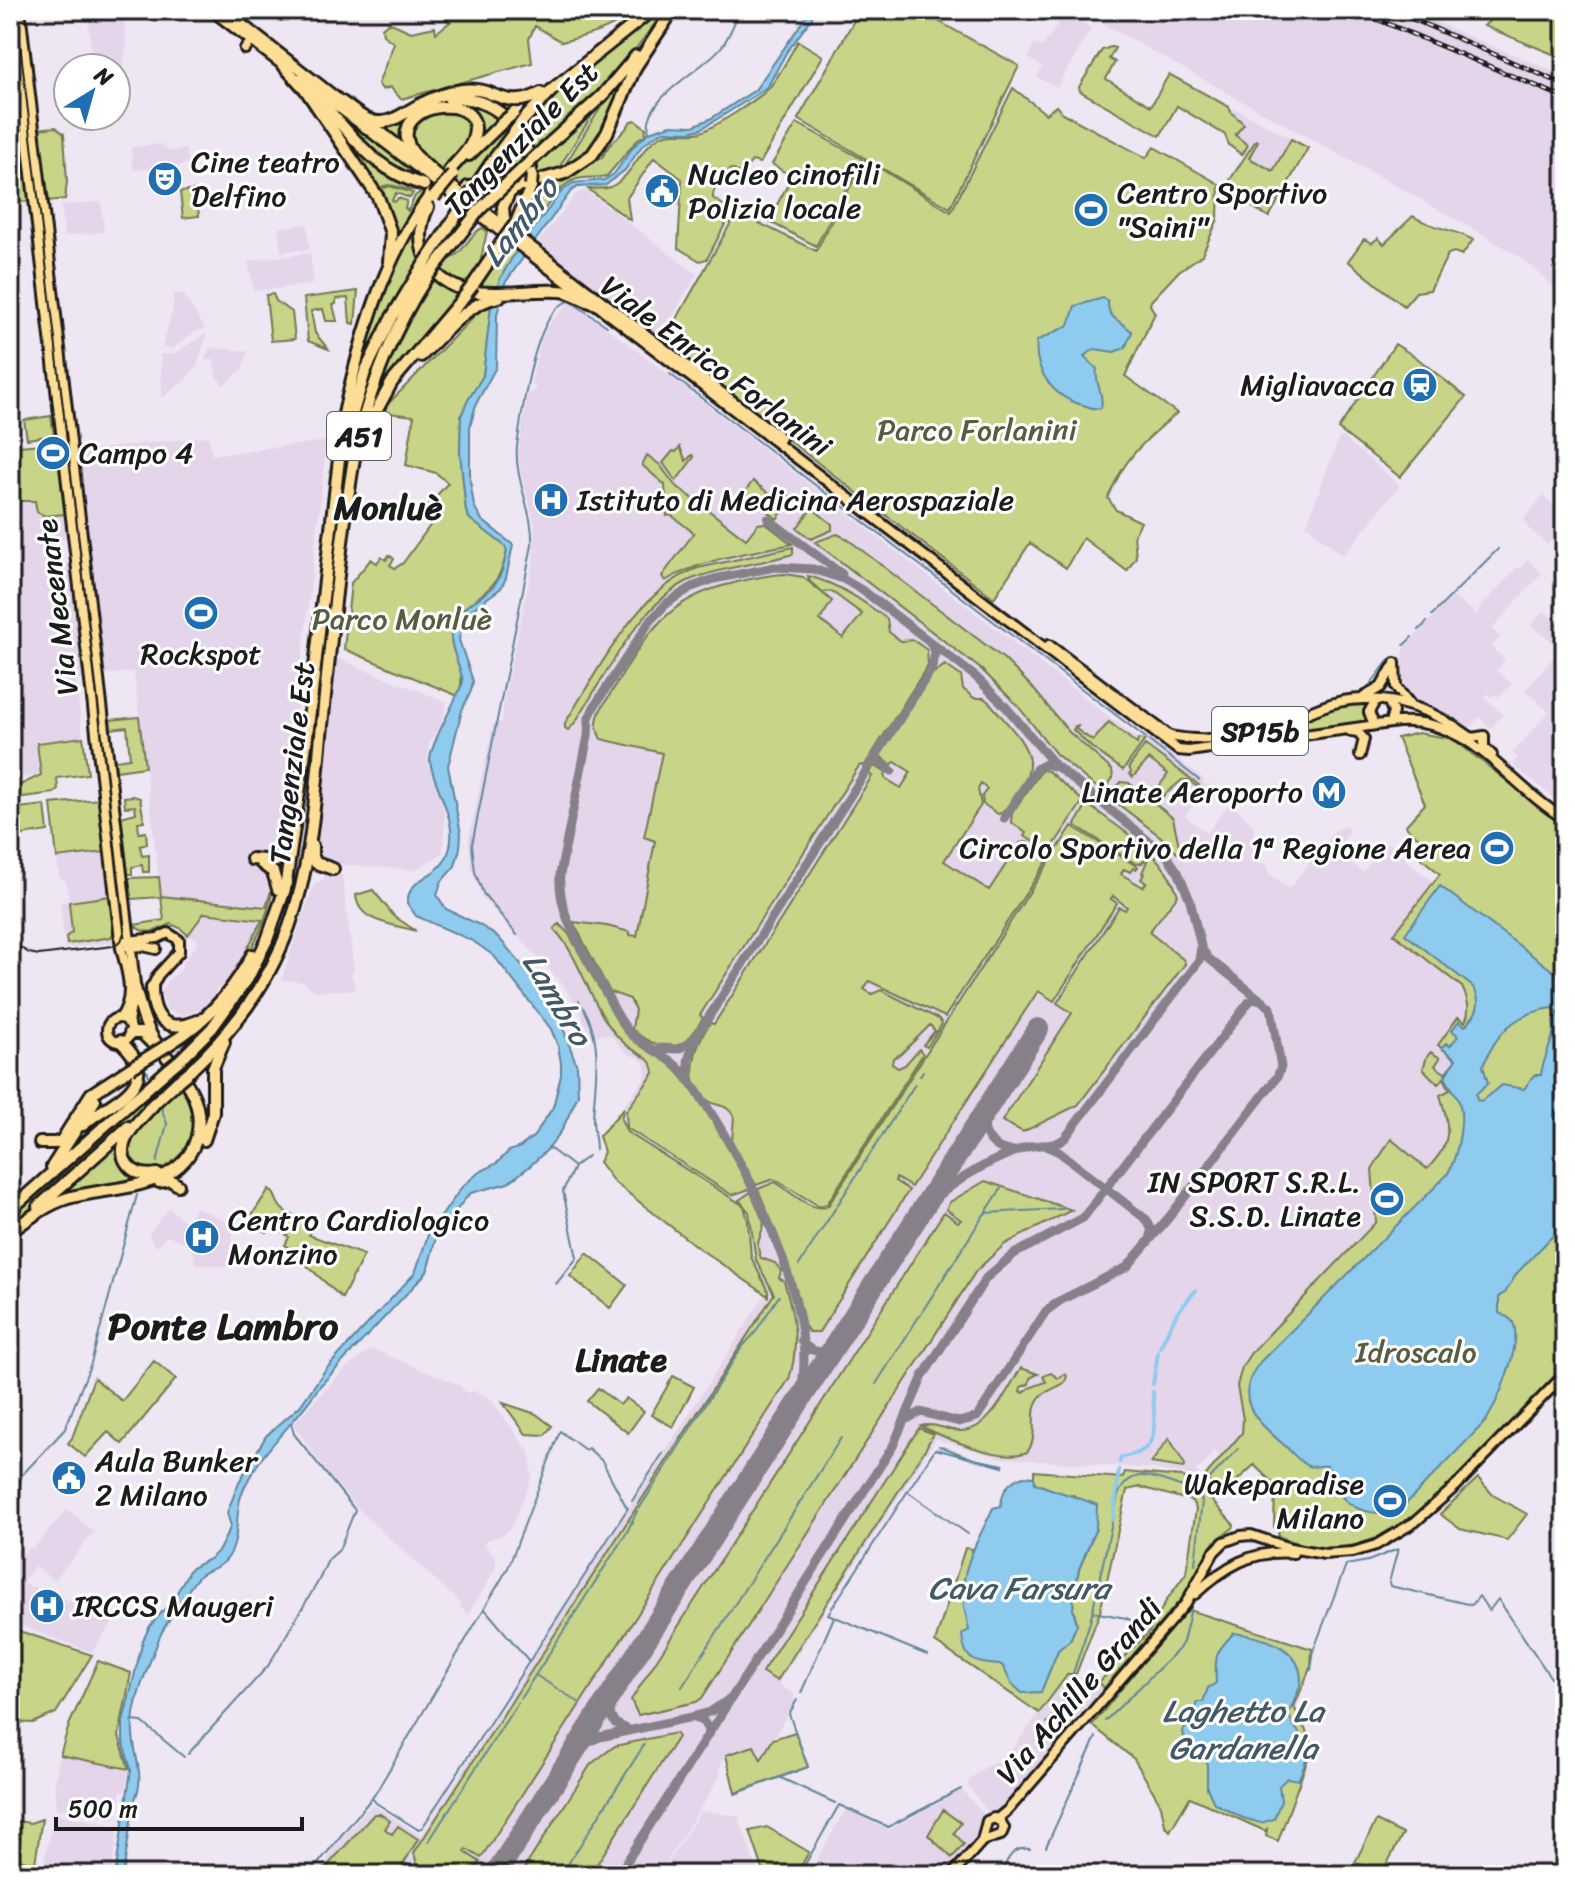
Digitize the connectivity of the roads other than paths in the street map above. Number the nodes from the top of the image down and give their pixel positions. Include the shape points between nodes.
1 (12, 10) edge
2 (20, 10) edge
3 (211, 10) edge
4 (224, 10) edge
5 (652, 10) edge
6 (671, 10) edge
7 (656, 33) junction
8 (247, 41) junction
9 (582, 65) junction
10 (285, 67) junction
11 (541, 93) junction
12 (342, 102) junction
13 (408, 111) junction
14 (519, 116) junction
15 (29, 125) junction
16 (574, 168) junction
17 (451, 172) junction
18 (434, 173) junction
19 (468, 187) dead end
20 (430, 192) junction
21 (524, 245) junction
22 (423, 274) junction
23 (381, 291) junction
24 (499, 295) junction
25 (593, 303) junction
26 (51, 312) junction
27 (49, 329) junction
28 (59, 337) junction
29 (386, 392) junction
30 (333, 497) junction
31 (346, 516) junction
32 (1355, 699) junction
33 (1376, 700) junction
34 (1389, 702) junction
35 (1428, 713) junction
36 (1374, 725) junction
37 (1390, 727) junction
38 (307, 730) junction
39 (1337, 731) junction
40 (1219, 741) junction
41 (1360, 755) dead end
42 (315, 800) junction
43 (1565, 817) edge
44 (287, 842) junction
45 (278, 889) junction
46 (128, 925) junction
47 (290, 926) junction
48 (160, 936) junction
49 (126, 944) junction
50 (156, 949) junction
51 (173, 957) junction
52 (152, 987) joint
53 (135, 988) junction
54 (244, 1012) junction
55 (206, 1017) junction
56 (127, 1025) junction
57 (152, 1036) junction
58 (120, 1041) junction
59 (112, 1080) junction
60 (154, 1104) junction
61 (78, 1129) junction
62 (204, 1140) dead end
63 (40, 1143) dead end
64 (42, 1182) junction
65 (178, 1185) dead end
66 (114, 1189) junction
67 (10, 1210) edge
68 (10, 1232) edge
69 (1565, 1374) edge
70 (1260, 1538) junction
71 (1325, 1554) junction
72 (1212, 1555) junction
73 (1254, 1555) junction
74 (1228, 1567) junction
75 (1186, 1603) junction
76 (999, 1821) junction
77 (985, 1837) junction
78 (952, 1875) edge

1 - 15 main road
2 - 15 main road
3 - 8 main road, Viale Enrico Forlanini
4 - 8 main road, Viale Enrico Forlanini
5 - 9 highway, Tangenziale Est / A51
6 - 7 highway, Tangenziale Est / A51
7 - 16 highway via 607,133 592,155
7 - 22 highway, Tangenziale Est / A51, bridge via 615,82 480,209
8 - 10 main road, Viale Enrico Forlanini
8 - 12 main road, Viale Enrico Forlanini
9 - 11 highway
9 - 14 highway, Tangenziale Est / A51
10 - 20 highway via 369,156
10 - 21 main road, Viale Enrico Forlanini
10 - 23 highway via 384,210 391,240
11 - 13 highway via 511,101 463,90
11 - 14 highway
12 - 13 highway via 377,122
12 - 18 main road, Viale Enrico Forlanini
13 - 29 highway, bridge via 453,97 495,108 521,136 532,174 516,223
14 - 17 highway, bridge via 502,123
14 - 22 highway, Tangenziale Est / A51, bridge
15 - 26 main road, Via Mecenate via 35,218
15 - 26 main road, Via Mecenate via 44,204
16 - 19 highway via 547,177
16 - 21 highway via 509,193 504,219
17 - 18 highway via 474,130 466,113 447,105 419,115 407,132 413,152
17 - 20 highway, bridge
18 - 21 main road, Viale Enrico Forlanini
20 - 23 highway
20 - 24 highway via 421,233 429,263 453,287
21 - 25 main road, Viale Enrico Forlanini
21 - 40 main road, Viale Enrico Forlanini / SP15b via 1150,723 1170,736
22 - 30 highway, Tangenziale Est / A51 via 392,317 365,372
22 - 31 highway, Tangenziale Est / A51 via 370,394
23 - 30 highway via 347,403
24 - 25 highway via 562,291
24 - 29 highway via 465,313
25 - 40 main road, Viale Enrico Forlanini / SP15b via 1179,751
26 - 27 main road, Via Mecenate
26 - 28 main road, Via Mecenate
27 - 28 main road via 56,329
27 - 49 main road, Via Mecenate
28 - 46 main road, Via Mecenate
29 - 31 highway via 366,431
30 - 38 highway, Tangenziale Est / A51
31 - 42 highway, Tangenziale Est / A51
32 - 33 main road, SP15b
32 - 35 main road via 1381,687 1395,663 1400,695
32 - 40 main road, SP15b
33 - 34 main road, SP15b
33 - 36 main road via 1369,712
34 - 35 main road, SP15b
34 - 37 main road
35 - 43 main road, SP15b via 1472,738 1484,736 1484,747 1500,764
36 - 37 main road, SP15b
36 - 39 main road, SP15b
37 - 43 main road, SP15b via 1410,721 1454,731
38 - 44 highway via 298,757
38 - 64 highway, Tangenziale Est / A51, bridge via 285,889 248,978 181,1059
39 - 40 main road, SP15b
39 - 41 main road via 1361,735
42 - 47 highway, Tangenziale Est / A51
42 - 47 highway via 312,855 318,865 333,869 308,878
44 - 45 highway
44 - 45 highway via 276,861 252,859 269,868
45 - 55 highway via 248,964
46 - 48 main road via 142,935
46 - 49 main road, Via Mecenate
47 - 54 highway, Tangenziale Est / A51
48 - 49 main road
48 - 50 main road
48 - 51 main road via 172,933 179,940 180,950
49 - 50 main road
49 - 53 main road, Via Mecenate
49 - 56 main road, Via Mecenate
50 - 51 main road via 162,957
51 - 52 main road
52 - 55 highway via 154,1010 166,1022 184,1026
53 - 56 main road, Via Mecenate
53 - 57 highway
54 - 60 highway, Tangenziale Est / A51, bridge
54 - 62 highway via 216,1058 213,1113
55 - 59 highway, bridge
56 - 57 highway
56 - 58 main road via 127,1038
56 - 58 main road, Via Mecenate via 111,1021 107,1029 110,1038
56 - 60 highway via 163,1057 187,1091 194,1118 181,1158 163,1172 146,1175 126,1164 123,1148 127,1135
57 - 66 highway via 193,1095 198,1133 186,1159 170,1173
58 - 61 highway via 135,1061 134,1086
59 - 61 highway
59 - 63 highway via 91,1094 62,1140
60 - 68 highway, Tangenziale Est / A51
61 - 64 highway
64 - 67 highway, Tangenziale Est / A51
65 - 66 highway via 168,1179
66 - 68 highway via 57,1202
69 - 71 main road via 1428,1513 1376,1545
70 - 71 main road
70 - 72 main road via 1233,1538
70 - 73 main road via 1262,1548
71 - 73 main road
72 - 74 main road via 1216,1566
72 - 75 main road, Via Achille Grandi
73 - 74 main road, Via Achille Grandi
74 - 75 main road, Via Achille Grandi
75 - 76 main road, Via Achille Grandi
76 - 77 main road, Via Achille Grandi via 986,1823
76 - 77 main road, Via Achille Grandi via 1001,1835
77 - 78 main road, Via Achille Grandi

